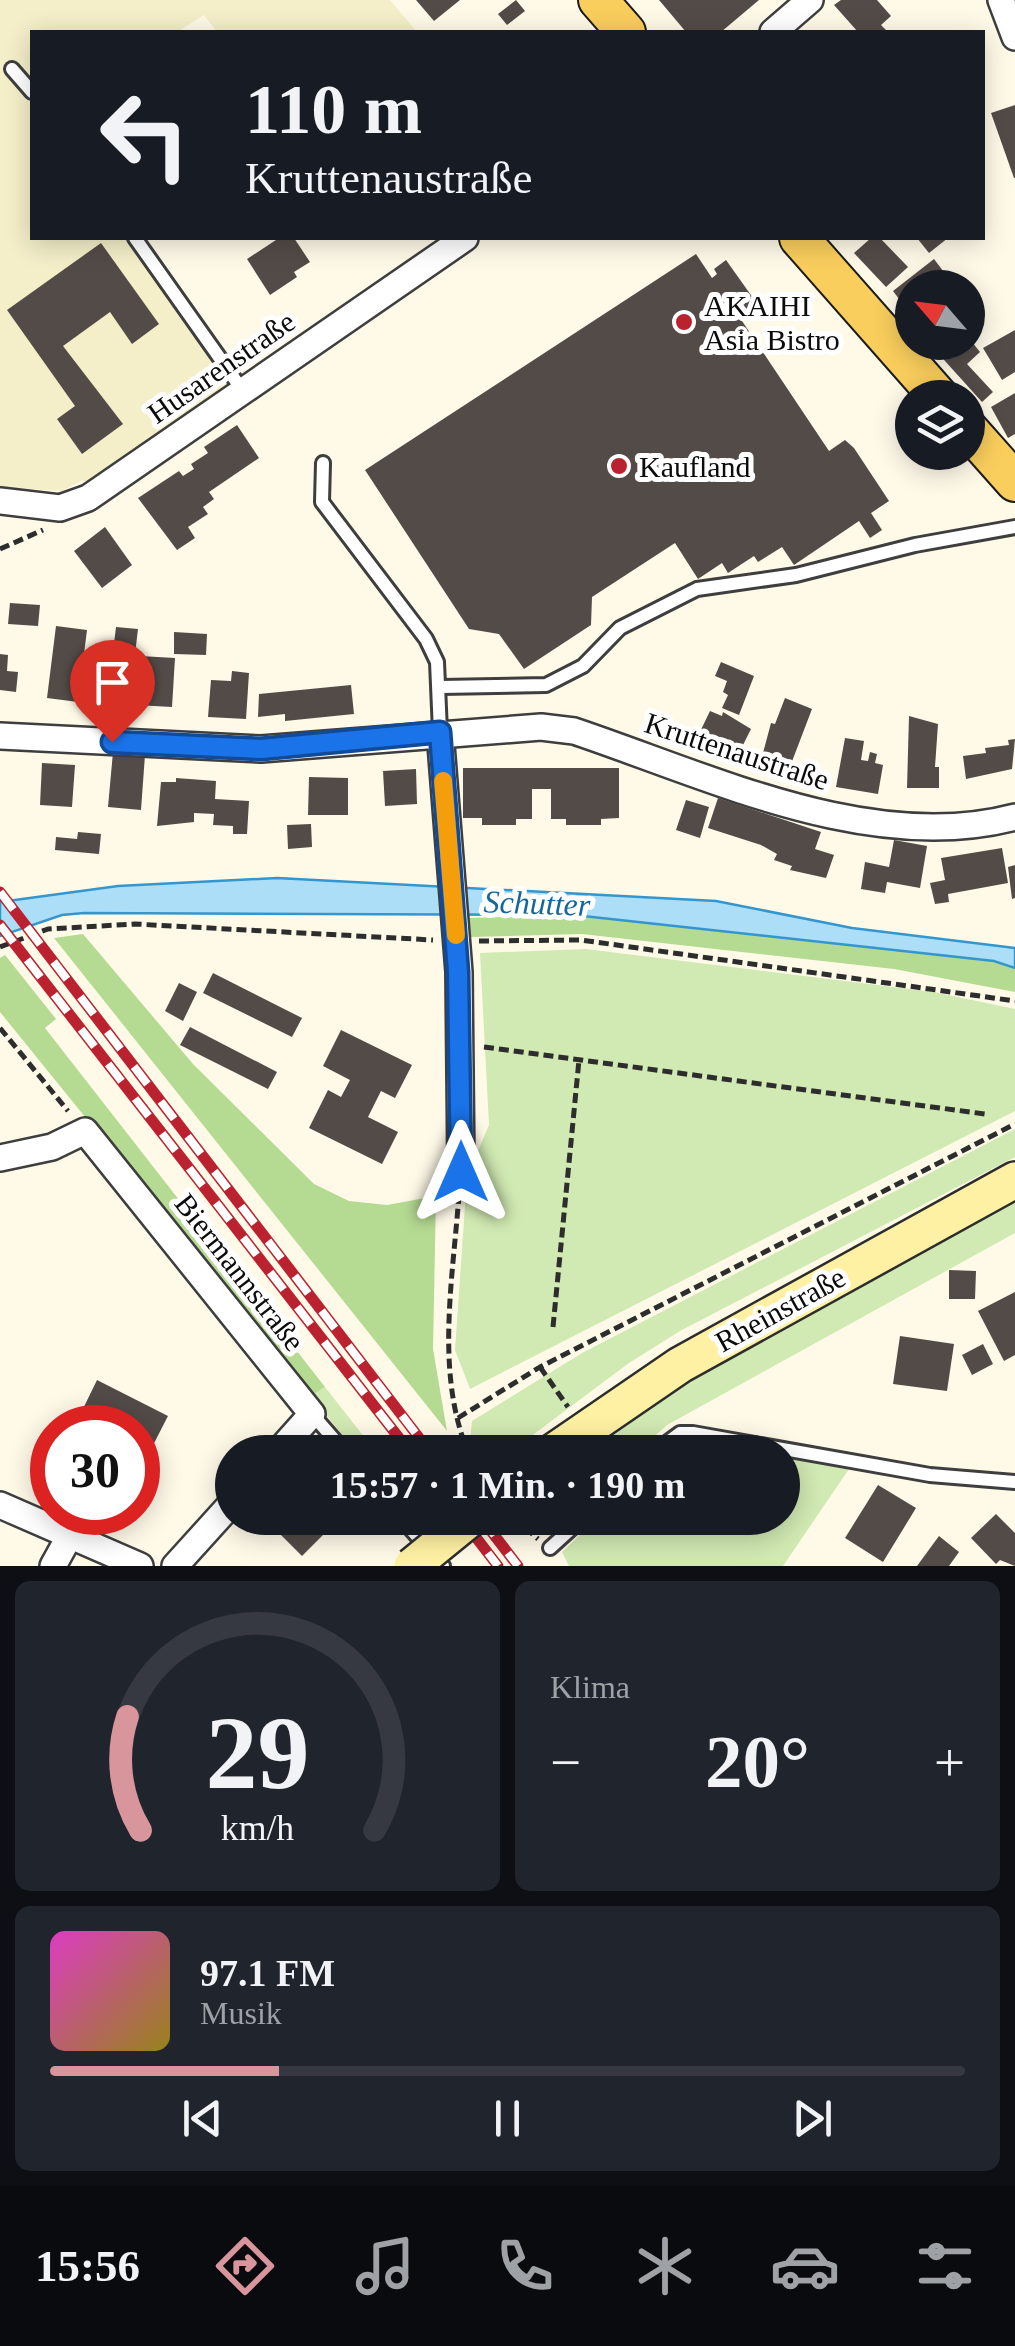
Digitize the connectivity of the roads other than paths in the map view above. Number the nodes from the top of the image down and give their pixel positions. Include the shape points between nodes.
1 (598, 0) edge
2 (810, 0) edge
3 (1001, 0) edge
4 (624, 30) edge
5 (775, 30) edge
6 (1015, 38) edge
7 (12, 69) dead end
8 (30, 90) edge
9 (136, 240) edge
10 (462, 240) edge
11 (801, 240) edge
12 (924, 380) edge
13 (242, 391) junction
14 (985, 448) edge
15 (324, 463) dead end
16 (1015, 482) edge
17 (0, 501) edge
18 (1015, 527) edge
19 (441, 687) junction
20 (440, 732) junction
21 (0, 736) edge
22 (1015, 817) edge
23 (0, 1158) edge
24 (461, 1172) road end
25 (1015, 1180) edge
26 (312, 1414) junction
27 (293, 1435) edge
28 (330, 1435) edge
29 (577, 1435) edge
30 (679, 1435) edge
31 (705, 1435) edge
32 (800, 1452) edge
33 (1015, 1482) edge
34 (0, 1505) edge
35 (215, 1521) edge
36 (416, 1535) edge
37 (450, 1535) edge
38 (564, 1535) edge
39 (69, 1537) junction
40 (550, 1548) dead end
41 (54, 1566) edge
42 (140, 1566) edge
43 (175, 1566) edge
44 (412, 1566) edge
45 (443, 1566) edge

1 - 4 main road
2 - 5 street
3 - 6 street
7 - 8 lane
9 - 13 lane
10 - 13 street, Husarenstraße
11 - 12 main road
13 - 17 street, Husarenstraße via 88,498 60,508
14 - 16 main road
15 - 19 lane via 322,502 426,638
18 - 19 lane via 696,590 620,628 583,666 546,685
19 - 20 lane
20 - 21 street, Kruttenaustraße via 261,749
20 - 22 street, Kruttenaustraße via 574,732 826,815 904,830 971,829
20 - 24 street via 462,1046
23 - 26 street, Biermannstraße via 52,1147 85,1131
25 - 29 main road, Rheinstraße via 680,1365
26 - 27 street
26 - 28 lane, Biermannstraße
30 - 31 lane
32 - 33 lane
34 - 39 street
35 - 43 street
36 - 45 lane
37 - 44 main road, bridge
38 - 40 lane
39 - 41 street
39 - 42 street

